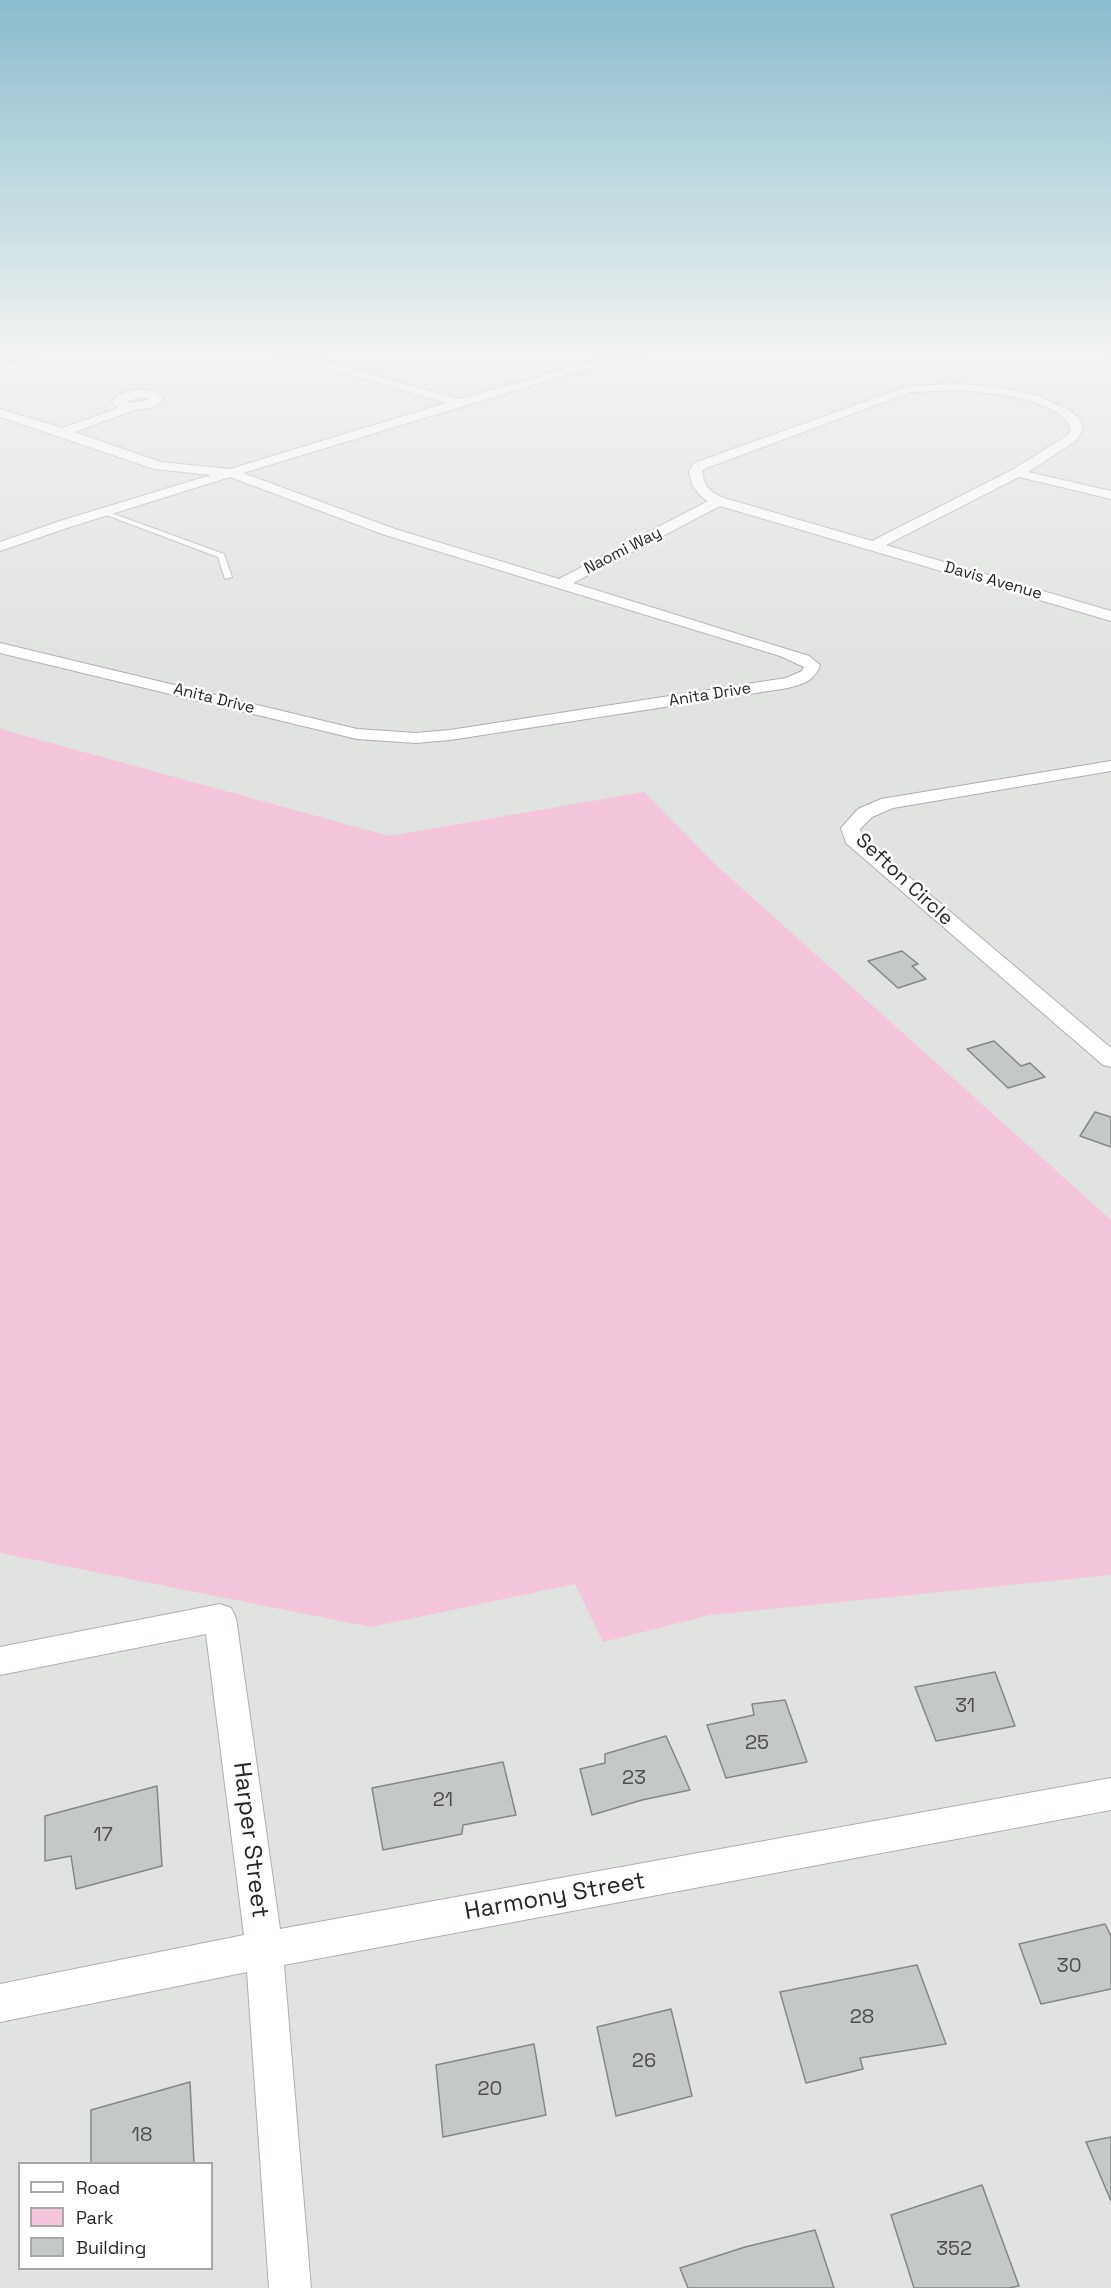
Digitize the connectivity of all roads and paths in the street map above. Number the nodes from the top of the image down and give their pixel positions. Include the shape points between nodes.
1 (139, 459) edge
2 (277, 459) edge
3 (719, 459) edge
4 (1039, 459) edge
5 (230, 473) junction
6 (1017, 473) junction
7 (1111, 495) edge
8 (719, 501) junction
9 (103, 512) junction
10 (874, 546) junction
11 (0, 547) edge
12 (228, 577) dead end
13 (558, 585) junction
14 (1111, 616) edge
15 (0, 648) edge
16 (1111, 766) edge
17 (1111, 1060) edge
18 (0, 1661) edge
19 (1111, 1794) edge
20 (264, 1950) junction
21 (0, 2002) edge
22 (290, 2288) edge

1 - 5 street via 159,466
2 - 5 street
3 - 8 street, Davis Avenue via 695,471 696,485 702,494
4 - 6 street, Davis Avenue
5 - 9 street
5 - 13 street, Anita Drive via 390,532
6 - 7 street
6 - 10 street, Davis Avenue
8 - 10 street, Davis Avenue
8 - 13 street, Naomi Way
9 - 11 street
9 - 12 lane via 221,556
10 - 14 street, Davis Avenue
13 - 15 street, Anita Drive via 803,659 812,665 811,672 788,683 450,735 393,737 357,734
16 - 17 street, Sefton Circle via 888,803 865,813 850,828 854,839
18 - 20 street, Harper Street via 220,1618
19 - 20 street, Harmony Street
20 - 21 street, Harmony Street
20 - 22 street, Harper Street

